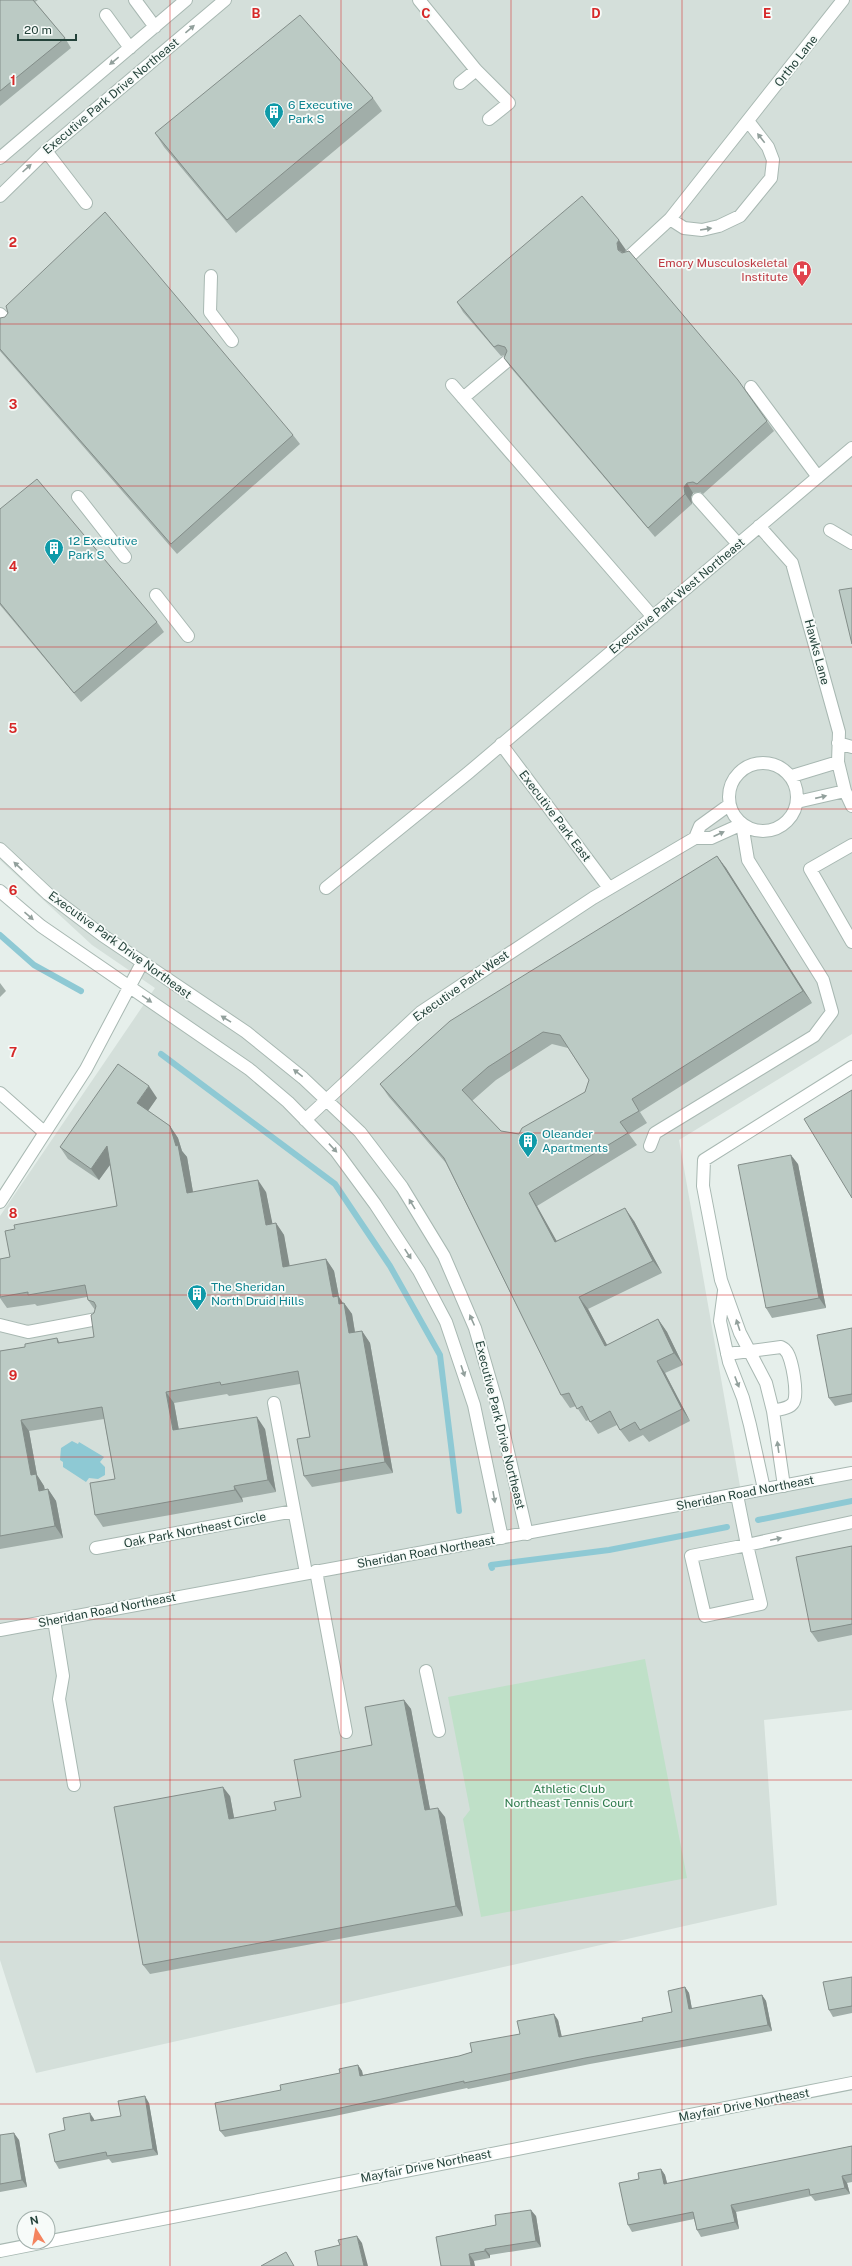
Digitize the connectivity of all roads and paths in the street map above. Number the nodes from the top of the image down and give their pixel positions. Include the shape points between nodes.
1 (135, 0) edge
2 (186, 0) edge
3 (225, 0) edge
4 (419, 0) edge
5 (844, 0) edge
6 (852, 4) edge
7 (106, 15) dead end
8 (154, 27) junction
9 (130, 48) junction
10 (476, 70) junction
11 (460, 83) dead end
12 (489, 119) dead end
13 (748, 121) junction
14 (46, 151) junction
15 (0, 158) edge
16 (0, 196) edge
17 (86, 203) dead end
18 (670, 219) junction
19 (631, 256) edge
20 (211, 276) dead end
21 (232, 341) dead end
22 (506, 362) edge
23 (452, 385) dead end
24 (751, 387) dead end
25 (463, 398) junction
26 (852, 448) edge
27 (818, 477) junction
28 (78, 497) dead end
29 (698, 499) edge
30 (759, 526) junction
31 (830, 530) dead end
32 (852, 543) edge
33 (738, 544) junction
34 (125, 557) dead end
35 (156, 595) dead end
36 (652, 617) junction
37 (188, 636) dead end
38 (838, 743) junction
39 (502, 744) junction
40 (852, 747) edge
41 (838, 762) junction
42 (792, 776) junction
43 (845, 791) junction
44 (797, 802) junction
45 (729, 805) junction
46 (852, 806) edge
47 (742, 824) junction
48 (695, 838) junction
49 (852, 845) edge
50 (0, 849) edge
51 (326, 888) dead end
52 (609, 888) junction
53 (0, 890) edge
54 (852, 942) edge
55 (142, 963) junction
56 (129, 986) junction
57 (852, 1066) edge
58 (0, 1093) edge
59 (326, 1100) junction
60 (305, 1120) junction
61 (44, 1132) junction
62 (650, 1146) dead end
63 (0, 1202) edge
64 (724, 1290) junction
65 (98, 1320) edge
66 (0, 1325) edge
67 (748, 1350) junction
68 (727, 1354) junction
69 (274, 1403) dead end
70 (773, 1411) junction
71 (852, 1473) edge
72 (784, 1486) junction
73 (764, 1489) junction
74 (737, 1495) junction
75 (294, 1511) junction
76 (852, 1522) edge
77 (526, 1534) junction
78 (502, 1538) junction
79 (747, 1545) junction
80 (96, 1548) dead end
81 (311, 1572) junction
82 (54, 1620) junction
83 (0, 1630) edge
84 (426, 1671) dead end
85 (439, 1731) dead end
86 (346, 1732) dead end
87 (74, 1785) dead end
88 (852, 2083) edge
89 (0, 2252) edge

1 - 8 street
2 - 8 street, Executive Park Drive Northeast
14 -> 3 street, Executive Park Drive Northeast
4 - 10 street
5 - 6 street
5 - 13 street, Ortho Lane
7 - 9 street
8 - 9 street, Executive Park Drive Northeast
9 -> 15 street, Executive Park Drive Northeast
10 - 11 street
10 - 12 street via 509,103
13 - 18 street, Ortho Lane
18 -> 13 street via 684,228 702,230 719,226 740,216 771,178 774,160 768,146
16 -> 14 street, Executive Park Drive Northeast
14 - 17 street
18 - 19 street, Ortho Lane
20 - 21 street via 210,312
22 - 25 street
23 - 25 street
24 - 27 street
25 - 36 street
26 - 27 street, Executive Park West Northeast
27 - 30 street, Executive Park West Northeast
28 - 34 street
29 - 33 street
30 - 33 street, Executive Park West Northeast
30 - 38 street, Hawks Lane via 792,562 839,732
31 - 32 street
33 - 36 street, Executive Park West Northeast
35 - 37 street
36 - 39 street, Executive Park West Northeast
38 - 40 street
38 - 41 street, Hawks Lane
39 - 51 street, Executive Park West Northeast
39 - 52 street, Executive Park East
41 - 42 street
41 - 43 street, Hawks Lane
42 - 44 street via 797,790
42 - 45 street via 776,765 766,762 744,767 730,784
44 -> 43 street
43 - 46 street, Hawks Lane
44 - 47 street via 786,822 776,829 753,830
45 - 47 street via 734,816
45 - 48 street via 700,826
48 -> 47 street via 711,838
47 - 62 street via 748,860 823,980 832,1012 814,1036 655,1133
48 - 52 street, Executive Park West
49 - 54 street via 810,869
55 -> 50 street, Executive Park Drive Northeast via 48,894
52 - 59 street, Executive Park West via 421,1012
53 -> 56 street via 41,926
55 - 56 street
59 -> 55 street, Executive Park Drive Northeast via 304,1078 246,1032
56 -> 60 street, Executive Park Drive Northeast via 236,1059 270,1085
56 - 61 street via 86,1069
57 - 64 street via 704,1160 703,1186
58 - 61 street
59 - 60 street, Executive Park West
77 -> 59 street, Executive Park Drive Northeast via 497,1404 475,1328 444,1256 402,1186 360,1132
60 -> 78 street, Executive Park Drive Northeast via 336,1151 375,1204 419,1271 446,1322 474,1405
61 - 63 street
67 -> 64 street
64 - 68 street via 720,1321
65 - 66 street via 28,1332
67 - 68 street
67 - 70 street via 766,1383
67 - 70 street via 781,1347 790,1360 796,1396 794,1403
68 -> 73 street via 743,1398
69 - 75 street
72 -> 70 street
71 - 72 street, Sheridan Road Northeast
72 - 73 street, Sheridan Road Northeast
73 - 74 street, Sheridan Road Northeast
74 - 77 street, Sheridan Road Northeast
74 - 79 street
75 - 80 street, Oak Park Northeast Circle
75 - 81 street
79 -> 76 street
77 - 78 street, Sheridan Road Northeast
78 - 81 street, Sheridan Road Northeast
79 - 79 street via 692,1556 705,1616 761,1604
81 - 82 street, Sheridan Road Northeast
81 - 86 street
82 - 83 street, Sheridan Road Northeast
82 - 87 street via 63,1676 59,1699
84 - 85 street
88 - 89 street, Mayfair Drive Northeast

